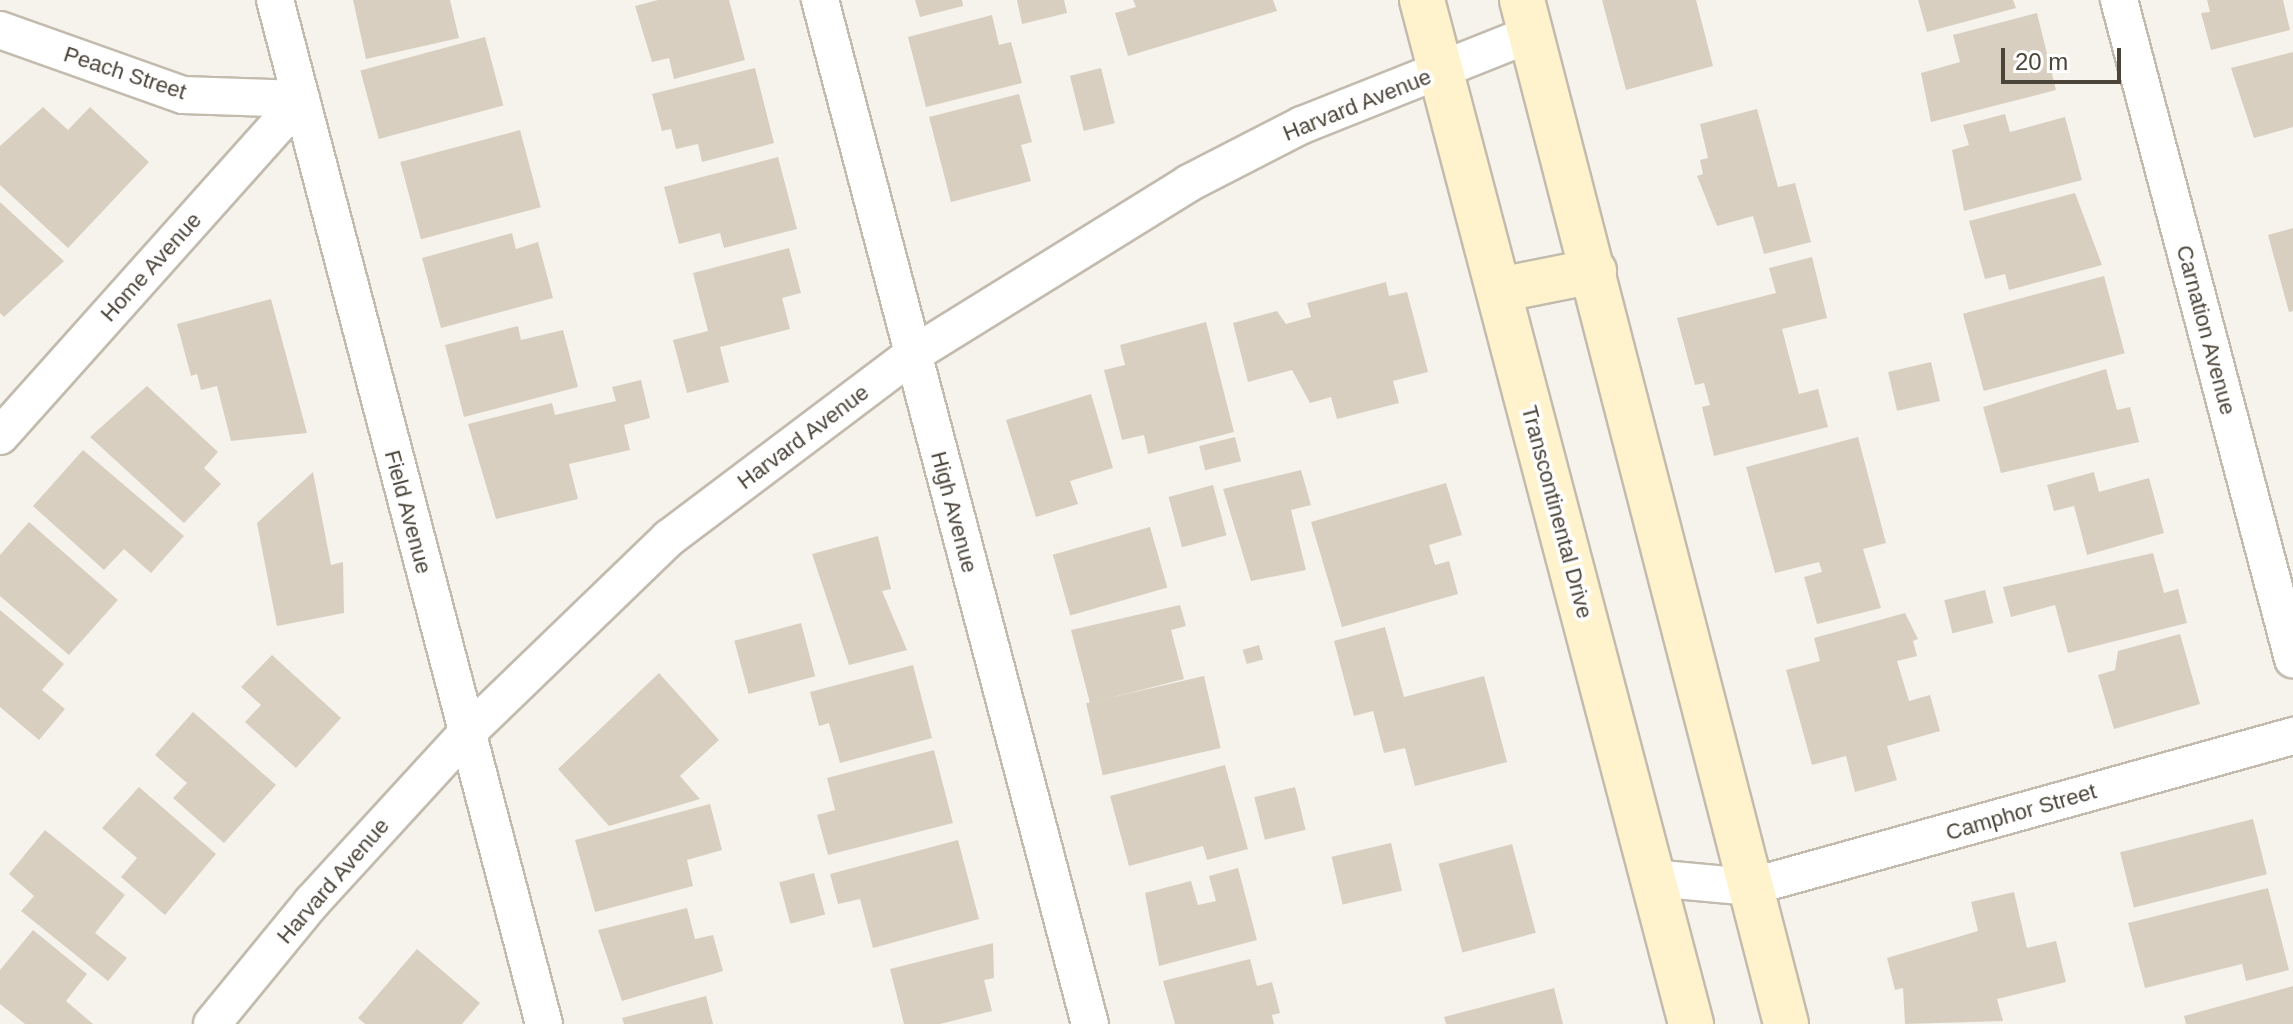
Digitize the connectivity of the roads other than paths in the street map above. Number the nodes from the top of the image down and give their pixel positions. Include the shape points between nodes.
1 (275, 0) edge
2 (820, 0) edge
3 (1422, 0) edge
4 (2119, 0) edge
5 (1527, 17) edge
6 (0, 30) edge
7 (1441, 71) junction
8 (301, 99) junction
9 (1594, 271) junction
10 (1499, 290) junction
11 (912, 355) junction
12 (0, 436) edge
13 (2293, 659) edge
14 (466, 734) junction
15 (2293, 736) edge
16 (1653, 878) junction
17 (1750, 887) junction
18 (212, 1024) edge
19 (544, 1024) edge
20 (1090, 1024) edge
21 (1691, 1024) edge
22 (1786, 1024) edge

1 - 8 street, Field Avenue
2 - 11 street, High Avenue
3 - 7 street, Transcontinental Drive
4 - 13 street, Carnation Avenue
5 - 7 street, Harvard Avenue
5 - 9 street
6 - 8 street, Peach Street via 183,95
7 - 10 street, Transcontinental Drive
7 - 11 street, Harvard Avenue via 1302,125 1189,183
8 - 12 street, Home Avenue
8 - 14 street, Field Avenue
9 - 10 street
9 - 17 street
10 - 16 street, Transcontinental Drive
11 - 14 street, Harvard Avenue via 669,538
11 - 20 street, High Avenue
14 - 18 street, Harvard Avenue via 312,902
14 - 19 street, Field Avenue
15 - 17 street, Camphor Street
16 - 17 street
16 - 21 street, Transcontinental Drive
17 - 22 street

